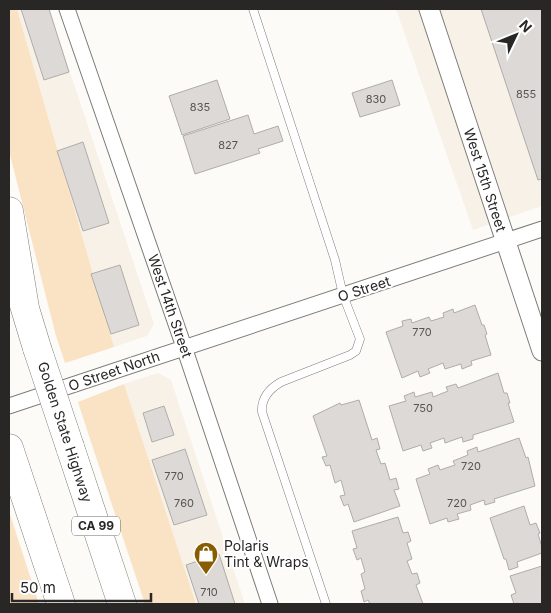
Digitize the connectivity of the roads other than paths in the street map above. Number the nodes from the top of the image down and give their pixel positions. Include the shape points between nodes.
1 (67, 9) edge
2 (253, 9) edge
3 (429, 9) edge
4 (9, 211) edge
5 (542, 229) edge
6 (506, 241) junction
7 (9, 259) edge
8 (343, 296) junction
9 (25, 308) junction
10 (541, 342) edge
11 (184, 347) junction
12 (12, 405) edge
13 (9, 450) edge
14 (61, 604) edge
15 (122, 604) edge
16 (270, 604) edge
17 (326, 604) edge

1 - 11 street, West 14th Street
2 - 8 lane via 335,260
3 - 6 street, West 15th Street
4 - 9 highway
5 - 6 street, O Street
6 - 8 street, O Street
6 - 10 street, West 15th Street
7 - 9 highway, Golden State Highway / CA 99
8 - 11 street, O Street
8 - 17 lane via 360,339 356,351 281,382 266,394 262,404
9 - 15 highway, Golden State Highway / CA 99, bridge
11 - 12 street, O Street North
11 - 16 street, West 14th Street
13 - 14 highway

